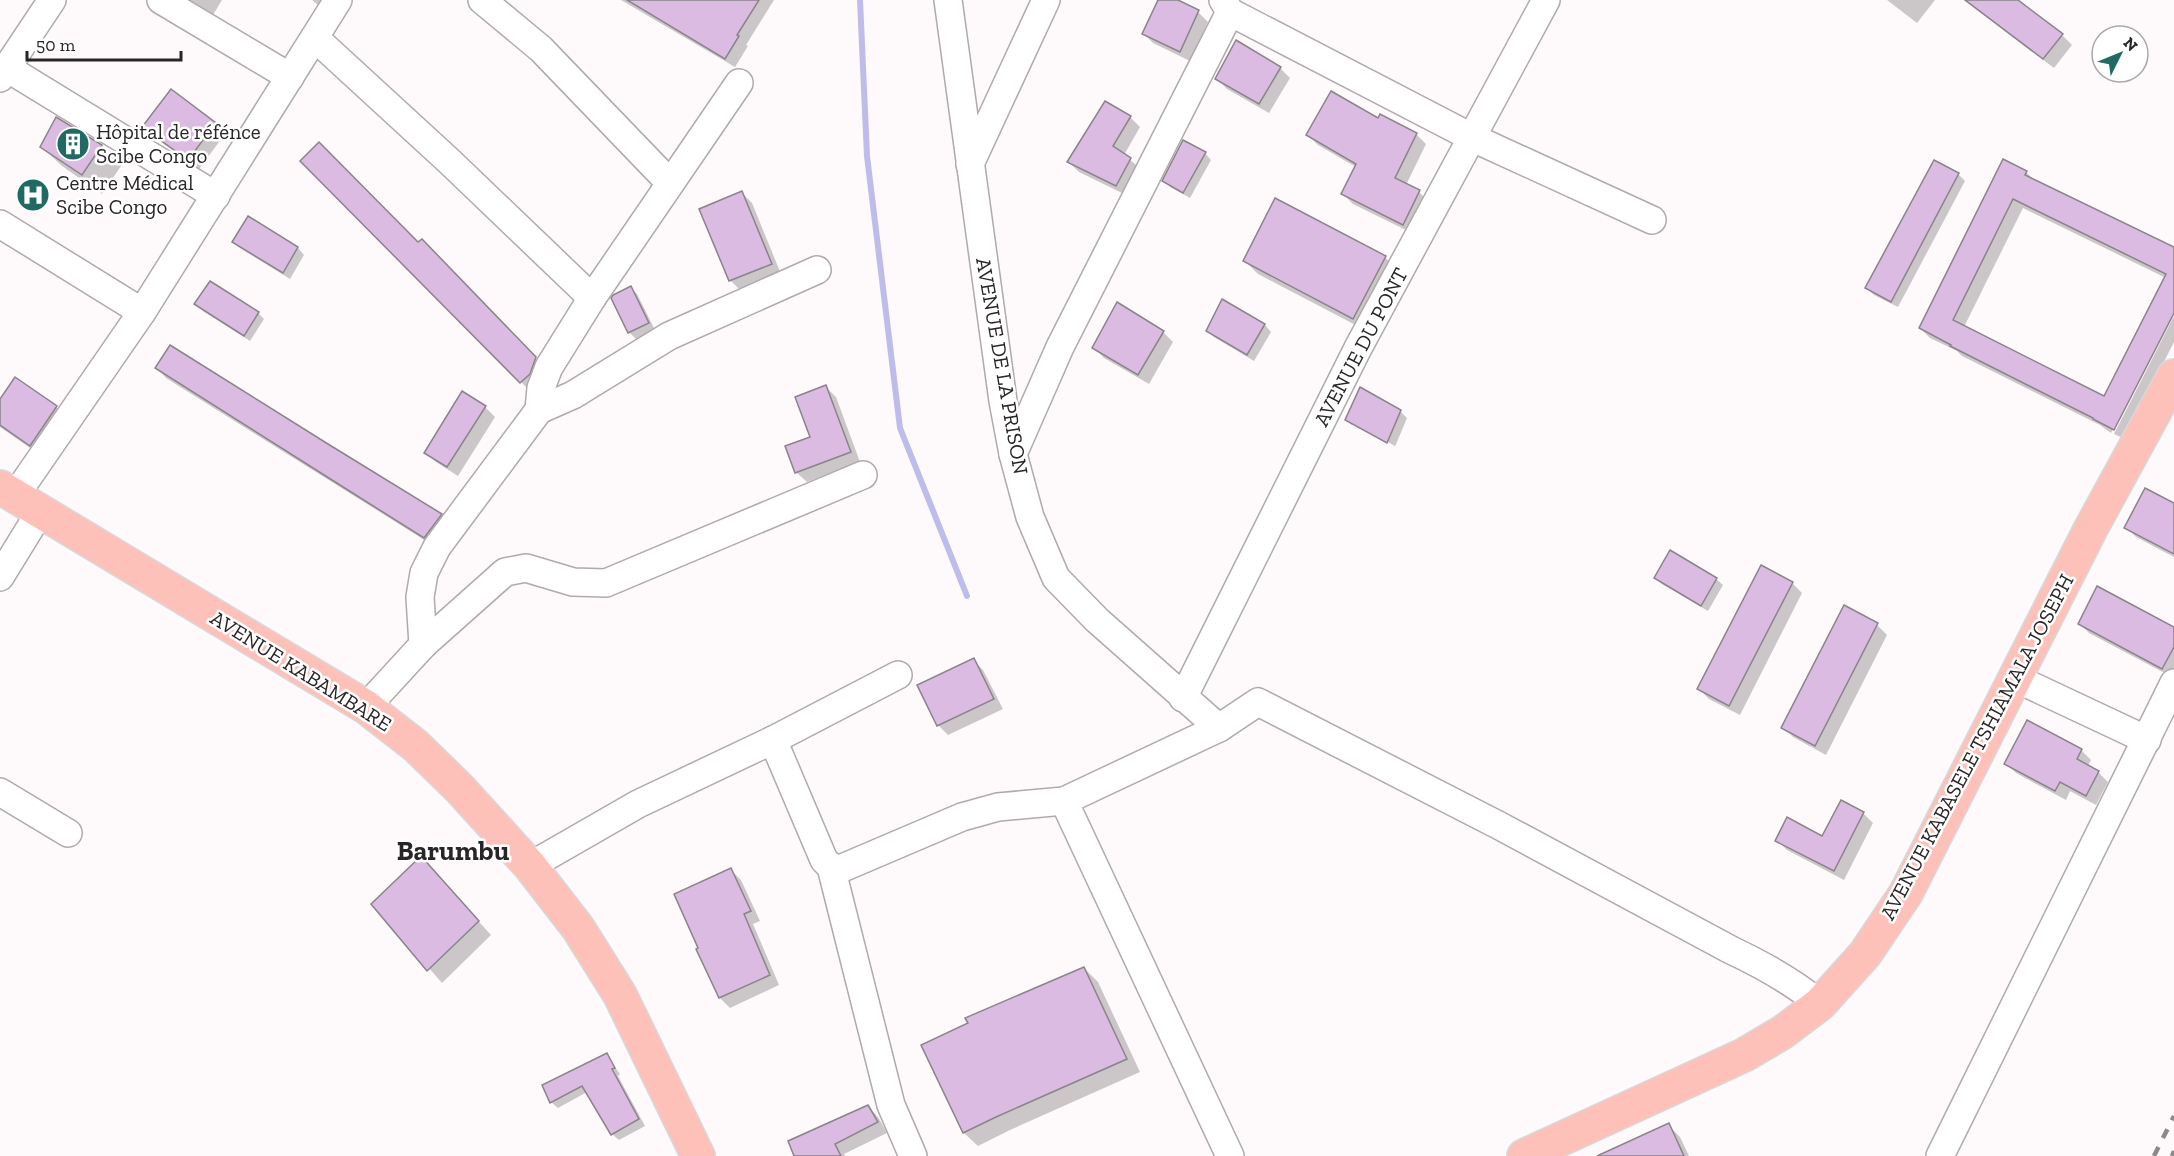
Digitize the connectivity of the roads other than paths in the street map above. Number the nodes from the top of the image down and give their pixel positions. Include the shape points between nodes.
1 (52, 0) edge
2 (161, 0) edge
3 (338, 0) edge
4 (482, 0) edge
5 (948, 0) edge
6 (1046, 0) edge
7 (1546, 0) edge
8 (1227, 6) edge
9 (315, 38) junction
10 (3, 73) edge
11 (290, 77) junction
12 (739, 83) dead end
13 (1473, 138) junction
14 (970, 164) junction
15 (670, 183) junction
16 (216, 196) junction
17 (1652, 220) dead end
18 (0, 224) edge
19 (817, 270) dead end
20 (592, 298) junction
21 (142, 312) junction
22 (2174, 376) edge
23 (539, 410) junction
24 (1013, 454) junction
25 (863, 475) dead end
26 (18, 499) edge
27 (0, 577) edge
28 (423, 645) junction
29 (898, 675) dead end
30 (2015, 678) junction
31 (2174, 683) edge
32 (1183, 698) junction
33 (366, 707) junction
34 (1219, 728) junction
35 (773, 740) junction
36 (2147, 740) junction
37 (0, 792) edge
38 (1064, 801) junction
39 (68, 833) dead end
40 (530, 866) junction
41 (831, 867) junction
42 (1820, 1004) junction
43 (698, 1156) edge
44 (913, 1156) edge
45 (1230, 1156) edge
46 (1524, 1156) edge
47 (1940, 1156) edge

1 - 10 street
2 - 11 street
3 - 9 street
4 - 15 street via 541,49
5 - 14 street, AVENUE DE LA PRISON
6 - 14 street
7 - 13 street, AVENUE DU PONT
8 - 13 street
8 - 24 street via 1060,347
9 - 11 street
9 - 20 street
10 - 16 street
11 - 16 street
12 - 15 street
13 - 17 street
13 - 32 street, AVENUE DU PONT via 1358,348
14 - 24 street, AVENUE DE LA PRISON
15 - 20 street
16 - 21 street
18 - 21 street
19 - 23 street via 669,336 573,395
20 - 23 street via 549,367 541,388
21 - 26 street
22 - 30 main road, AVENUE KABASELE TSHIAMALA JOSEPH
23 - 28 street via 437,547 424,573 420,597
24 - 32 street, AVENUE DE LA PRISON via 1030,517 1056,578
25 - 28 street via 606,583 573,582 526,568 505,572
26 - 27 street
26 - 33 main road, AVENUE KABAMBARE
28 - 33 street
29 - 35 street
30 - 36 street
30 - 42 main road, AVENUE KABASELE TSHIAMALA JOSEPH via 1906,892 1865,954
31 - 36 street
32 - 34 street, AVENUE DE LA PRISON
33 - 40 main road, AVENUE KABAMBARE via 416,746
34 - 38 street
34 - 42 street via 1258,702 1268,706 1770,968
35 - 40 street via 638,804
35 - 41 street via 824,860
36 - 47 street
37 - 39 street
38 - 41 street via 998,807 962,817 840,869
38 - 45 street
40 - 43 main road, AVENUE KABAMBARE via 578,928 620,995
41 - 44 street via 891,1105
42 - 46 main road, AVENUE KABASELE TSHIAMALA JOSEPH via 1744,1055

